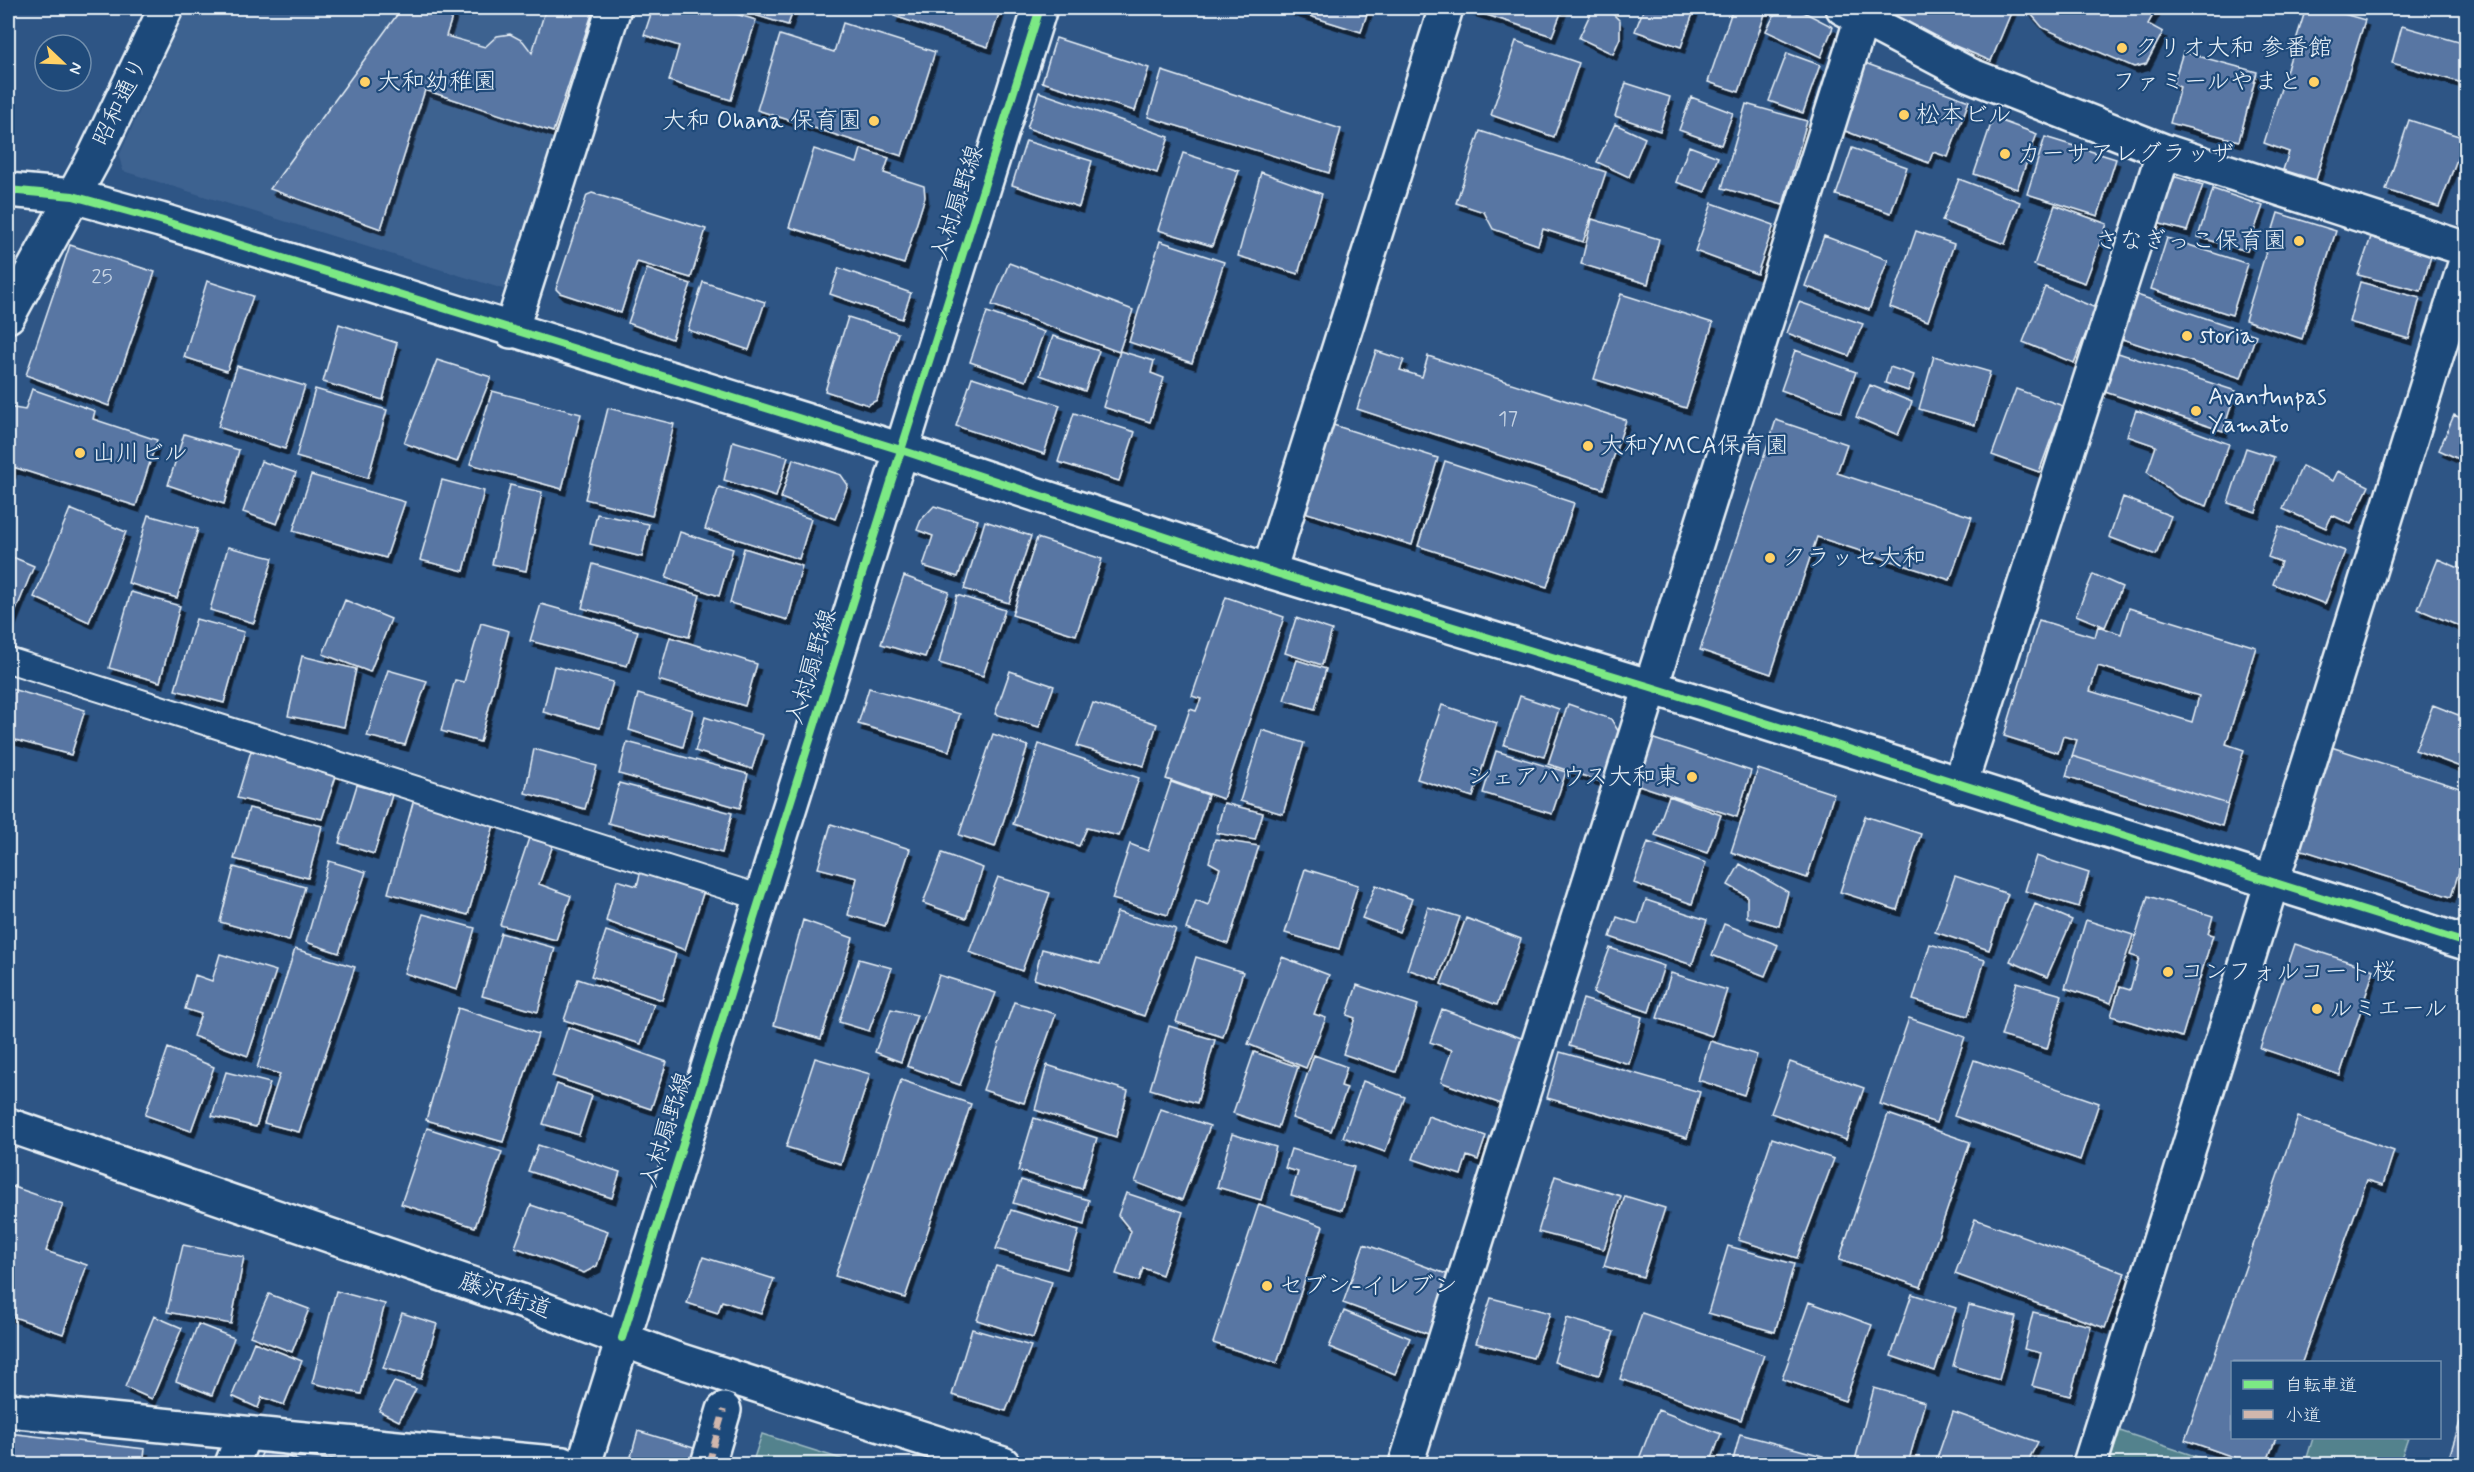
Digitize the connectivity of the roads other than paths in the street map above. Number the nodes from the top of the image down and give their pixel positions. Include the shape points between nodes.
1 (166, 8) edge
2 (614, 8) edge
3 (1040, 8) edge
4 (1446, 8) edge
5 (1857, 11) edge
6 (2164, 151) junction
7 (8, 190) edge
8 (73, 196) junction
9 (2466, 249) edge
10 (2466, 261) edge
11 (8, 316) edge
12 (512, 331) junction
13 (901, 450) junction
14 (1269, 571) junction
15 (8, 660) edge
16 (1651, 687) junction
17 (1959, 785) junction
18 (2272, 882) junction
19 (762, 898) junction
20 (2466, 943) edge
21 (8, 1125) edge
22 (622, 1338) junction
23 (8, 1410) edge
24 (724, 1410) dead end
25 (244, 1434) junction
26 (232, 1464) edge
27 (563, 1464) edge
28 (584, 1464) edge
29 (708, 1464) edge
30 (1004, 1464) edge
31 (1406, 1464) edge
32 (2090, 1464) edge

1 - 8 main road, 昭和通り
2 - 12 main road
3 - 13 main road, 入村扇野線
4 - 14 main road
5 - 6 main road via 1970,75
5 - 16 main road
6 - 9 main road
6 - 17 main road
7 - 8 main road
8 - 11 main road, 昭和通り
8 - 12 main road
10 - 18 main road
12 - 13 main road
13 - 14 main road
13 - 19 main road, 入村扇野線
14 - 16 main road
15 - 19 lane
16 - 17 main road
16 - 31 main road
17 - 18 main road
18 - 20 main road
18 - 32 main road
19 - 22 main road, 入村扇野線
21 - 22 main road, 藤沢街道
22 - 28 main road, 入村扇野線
22 - 30 main road, 藤沢街道 via 709,1370
23 - 25 main road
24 - 29 main road
25 - 26 main road
25 - 27 main road

